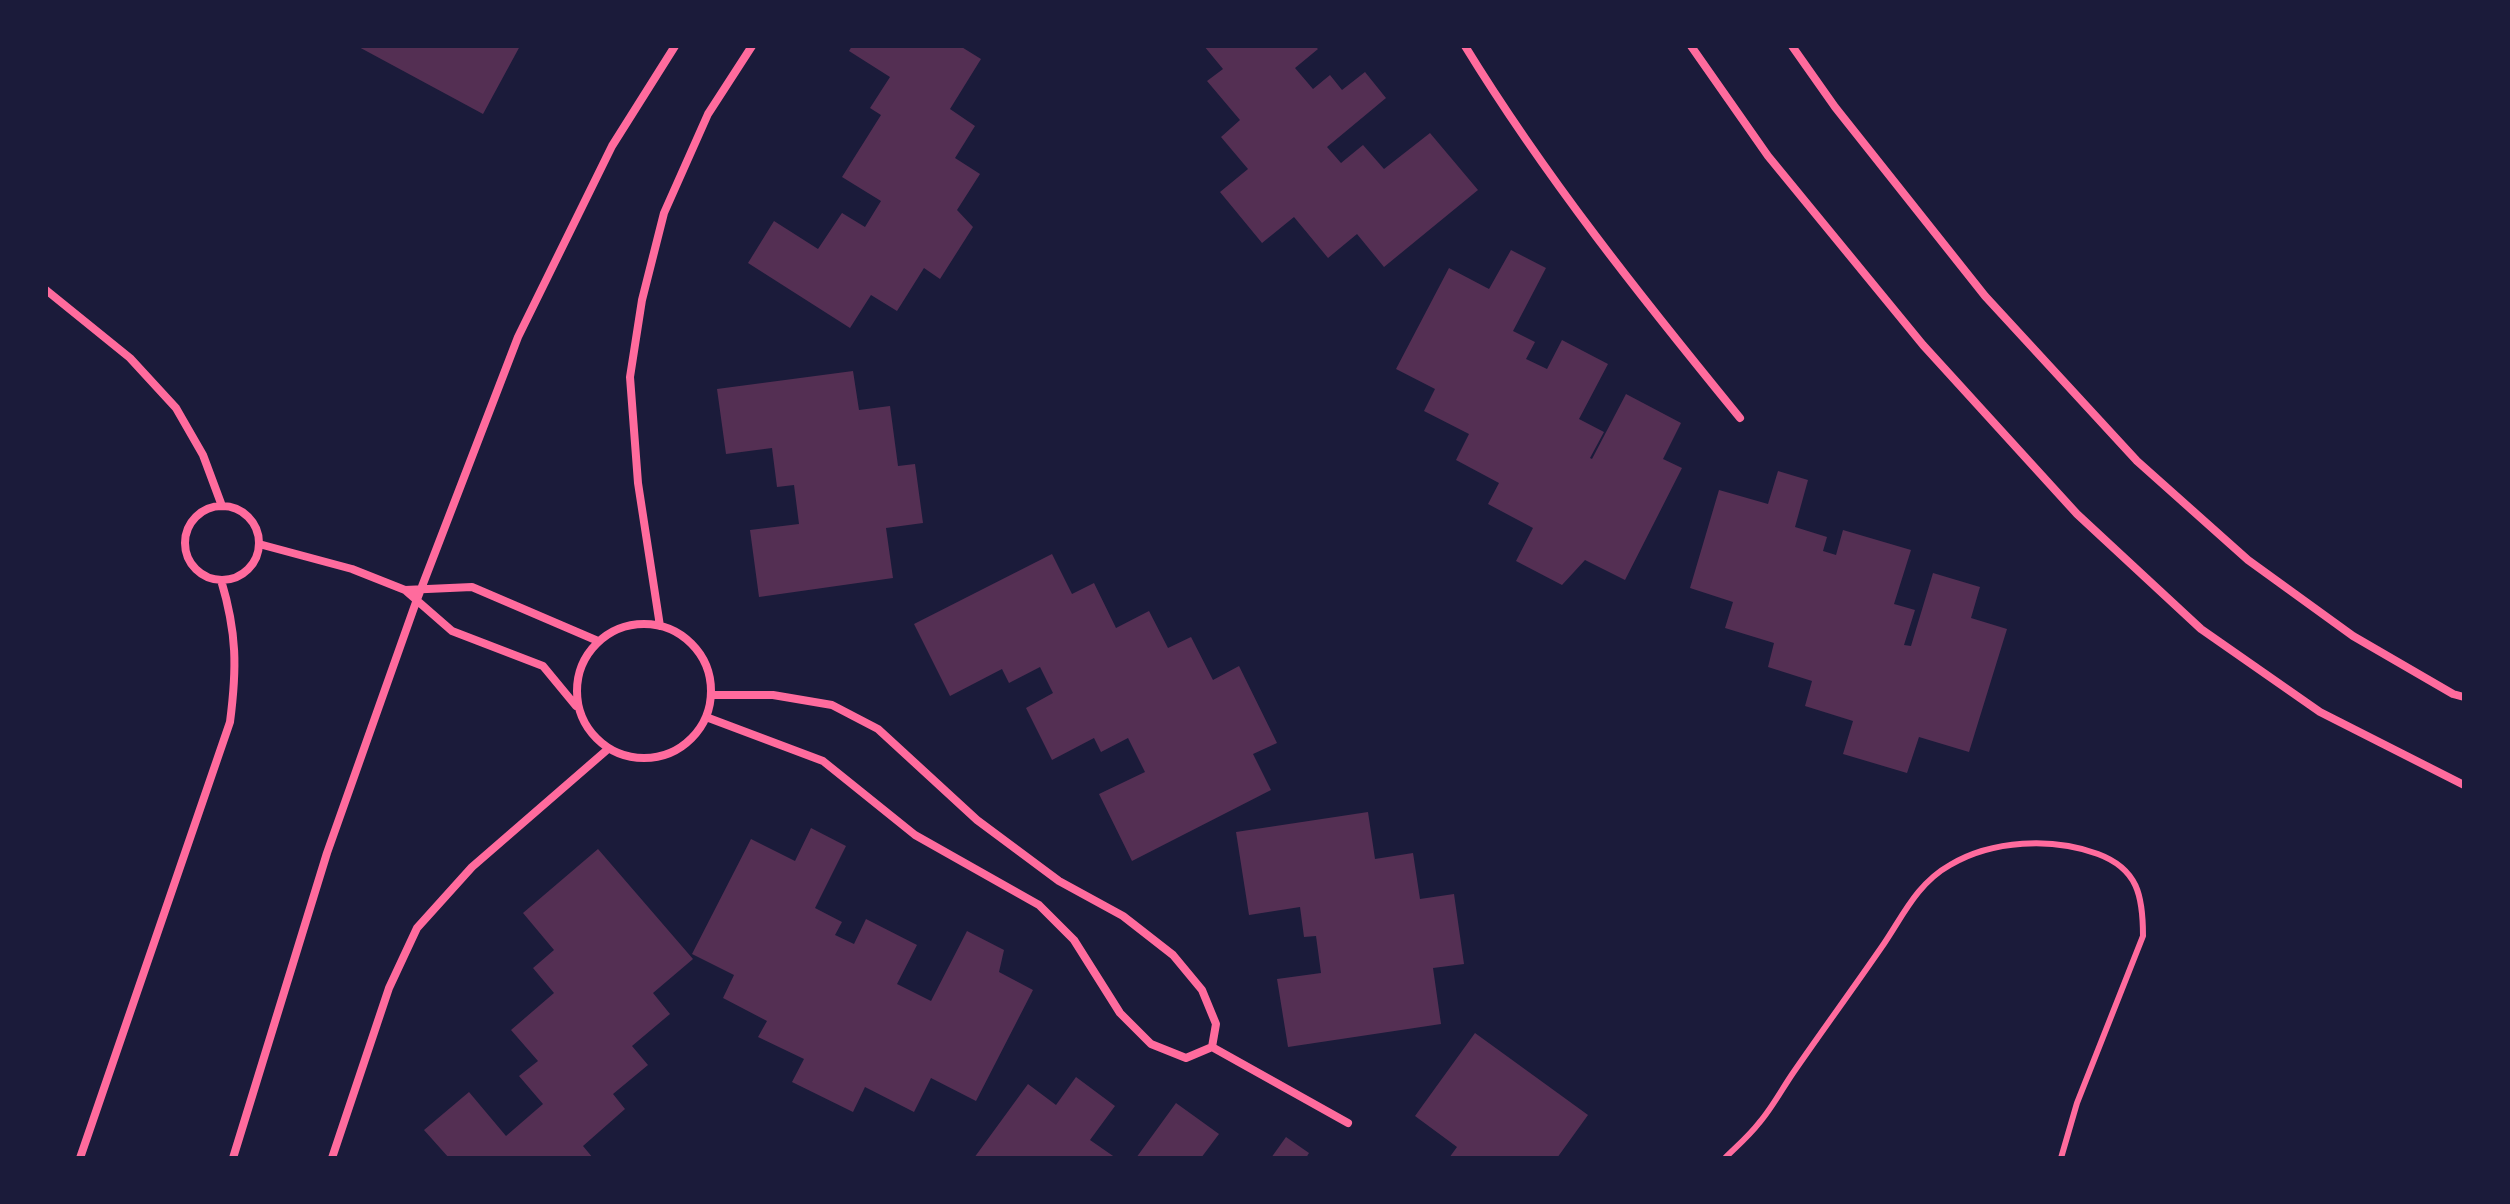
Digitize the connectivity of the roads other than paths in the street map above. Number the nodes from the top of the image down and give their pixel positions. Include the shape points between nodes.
1 (675, 46) edge
2 (752, 46) edge
3 (1465, 46) edge
4 (1691, 46) edge
5 (1792, 46) edge
6 (46, 290) edge
7 (1740, 418) dead end
8 (222, 506) junction
9 (259, 544) junction
10 (221, 580) junction
11 (405, 590) junction
12 (421, 590) junction
13 (416, 602) junction
14 (660, 626) junction
15 (598, 641) junction
16 (712, 695) junction
17 (2464, 697) edge
18 (578, 708) junction
19 (706, 717) junction
20 (608, 749) junction
21 (2464, 785) edge
22 (1212, 1047) junction
23 (1348, 1123) dead end
24 (80, 1158) edge
25 (233, 1158) edge
26 (332, 1158) edge
27 (1725, 1158) edge
28 (2061, 1158) edge

1 - 12 street via 612,146 518,337
2 - 14 street via 708,114 664,213 630,377 638,483
3 - 7 street via 1500,104 1622,273
4 - 21 street via 1768,156 1923,345 2077,514 2212,637 2320,712
5 - 17 street via 1985,296 2137,461 2248,560 2353,636
6 - 8 street via 130,358 176,408 203,455
8 - 9 street via 252,522
8 - 10 street via 192,520 184,542 191,564
9 - 10 street via 243,574
9 - 11 street via 352,569
10 - 24 street via 232,617 236,672 230,722
11 - 12 street
11 - 13 street
12 - 13 street
12 - 15 street via 472,587
13 - 18 street via 452,631 543,666
13 - 25 street via 327,853
14 - 15 street via 638,624
14 - 16 street via 692,644 710,676
15 - 18 street via 579,672
16 - 19 street
16 - 22 street via 773,695 832,705 878,729 977,820 1173,955 1202,990 1216,1024
18 - 20 street via 594,737
19 - 20 street via 694,737 675,751 653,758
19 - 22 street via 823,761 915,835 1039,905 1074,940 1120,1013 1151,1044 1186,1058
20 - 26 street via 472,867 417,928 389,988
22 - 23 street
27 - 28 lane via 1759,1124 1912,898 1948,866 1981,850 2019,844 2065,845 2122,864 2143,909 2143,936 2077,1103

